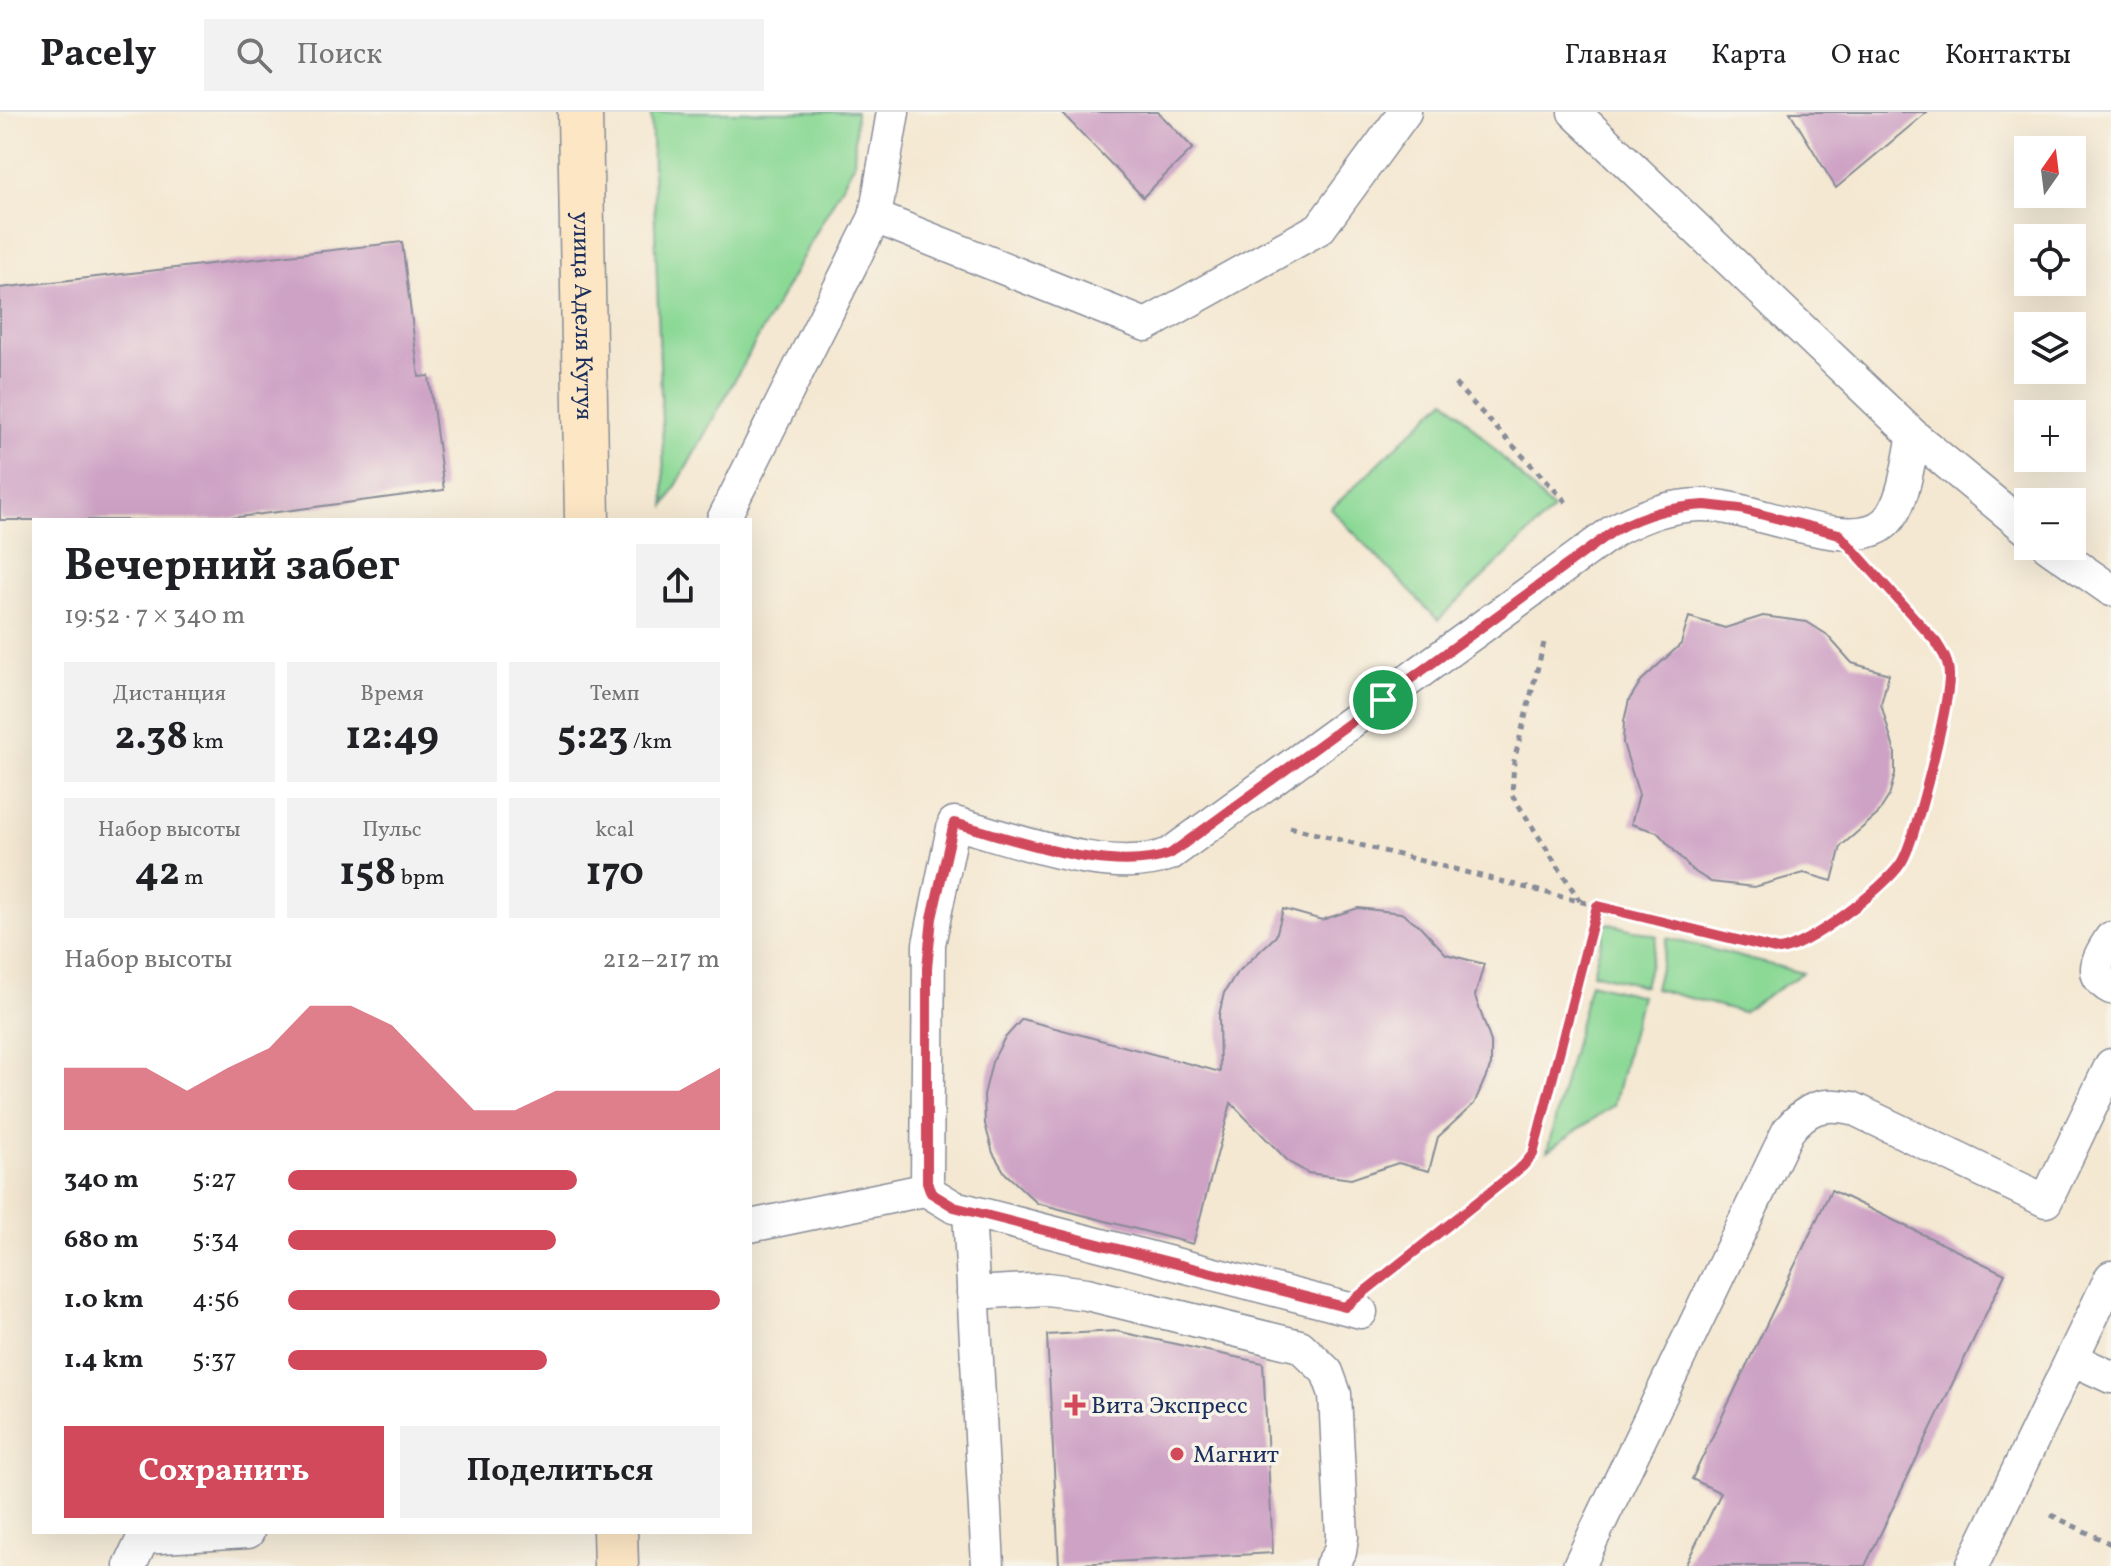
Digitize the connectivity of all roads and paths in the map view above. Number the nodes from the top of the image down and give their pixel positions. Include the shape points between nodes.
1 (580, 112) edge
2 (893, 112) edge
3 (1405, 112) edge
4 (1574, 112) edge
5 (875, 217) junction
6 (1455, 384) dead end
7 (1914, 436) junction
8 (587, 518) edge
9 (724, 518) edge
10 (2014, 518) edge
11 (1839, 534) junction
12 (1602, 540) junction
13 (2068, 560) edge
14 (1563, 569) junction
15 (2111, 590) edge
16 (1231, 812) junction
17 (1581, 902) junction
18 (1597, 906) junction
19 (2111, 938) edge
20 (2111, 988) edge
21 (2111, 1065) edge
22 (929, 1189) junction
23 (969, 1211) junction
24 (752, 1226) edge
25 (2111, 1277) edge
26 (973, 1293) junction
27 (1353, 1309) joint
28 (2072, 1359) junction
29 (2111, 1377) edge
30 (2007, 1494) junction
31 (213, 1534) edge
32 (615, 1534) edge
33 (2111, 1544) edge
34 (130, 1566) edge
35 (616, 1566) edge
36 (988, 1566) edge
37 (1331, 1566) edge
38 (1579, 1566) edge
39 (1972, 1566) edge

1 - 8 street, улица Аделя Кутуя
2 - 5 lane
3 - 5 lane via 1320,228 1146,325
4 - 7 lane
5 - 9 lane
6 - 12 path
7 - 10 lane
7 - 11 lane via 1896,508 1886,522 1858,535
11 - 12 lane via 1705,505 1642,516
11 - 18 path via 1936,642 1950,672 1911,840 1899,867 1791,949 1765,949
12 - 14 lane
13 - 15 lane
14 - 16 lane
14 - 17 path via 1511,779 1521,813
16 - 17 path
16 - 22 lane via 1183,847 1133,864 954,823 927,968
17 - 18 path
18 - 27 path via 1533,1154
19 - 20 lane via 2096,971
21 - 38 lane via 2046,1201 1852,1108 1830,1104 1800,1115
22 - 23 lane via 947,1205
22 - 24 lane
23 - 26 lane
23 - 27 lane
25 - 28 lane
26 - 36 lane
26 - 37 lane via 1047,1289 1087,1294 1281,1340 1316,1358 1335,1394 1342,1537
28 - 29 lane
28 - 30 lane
30 - 33 path
30 - 39 lane
31 - 34 lane via 143,1538
32 - 35 street

